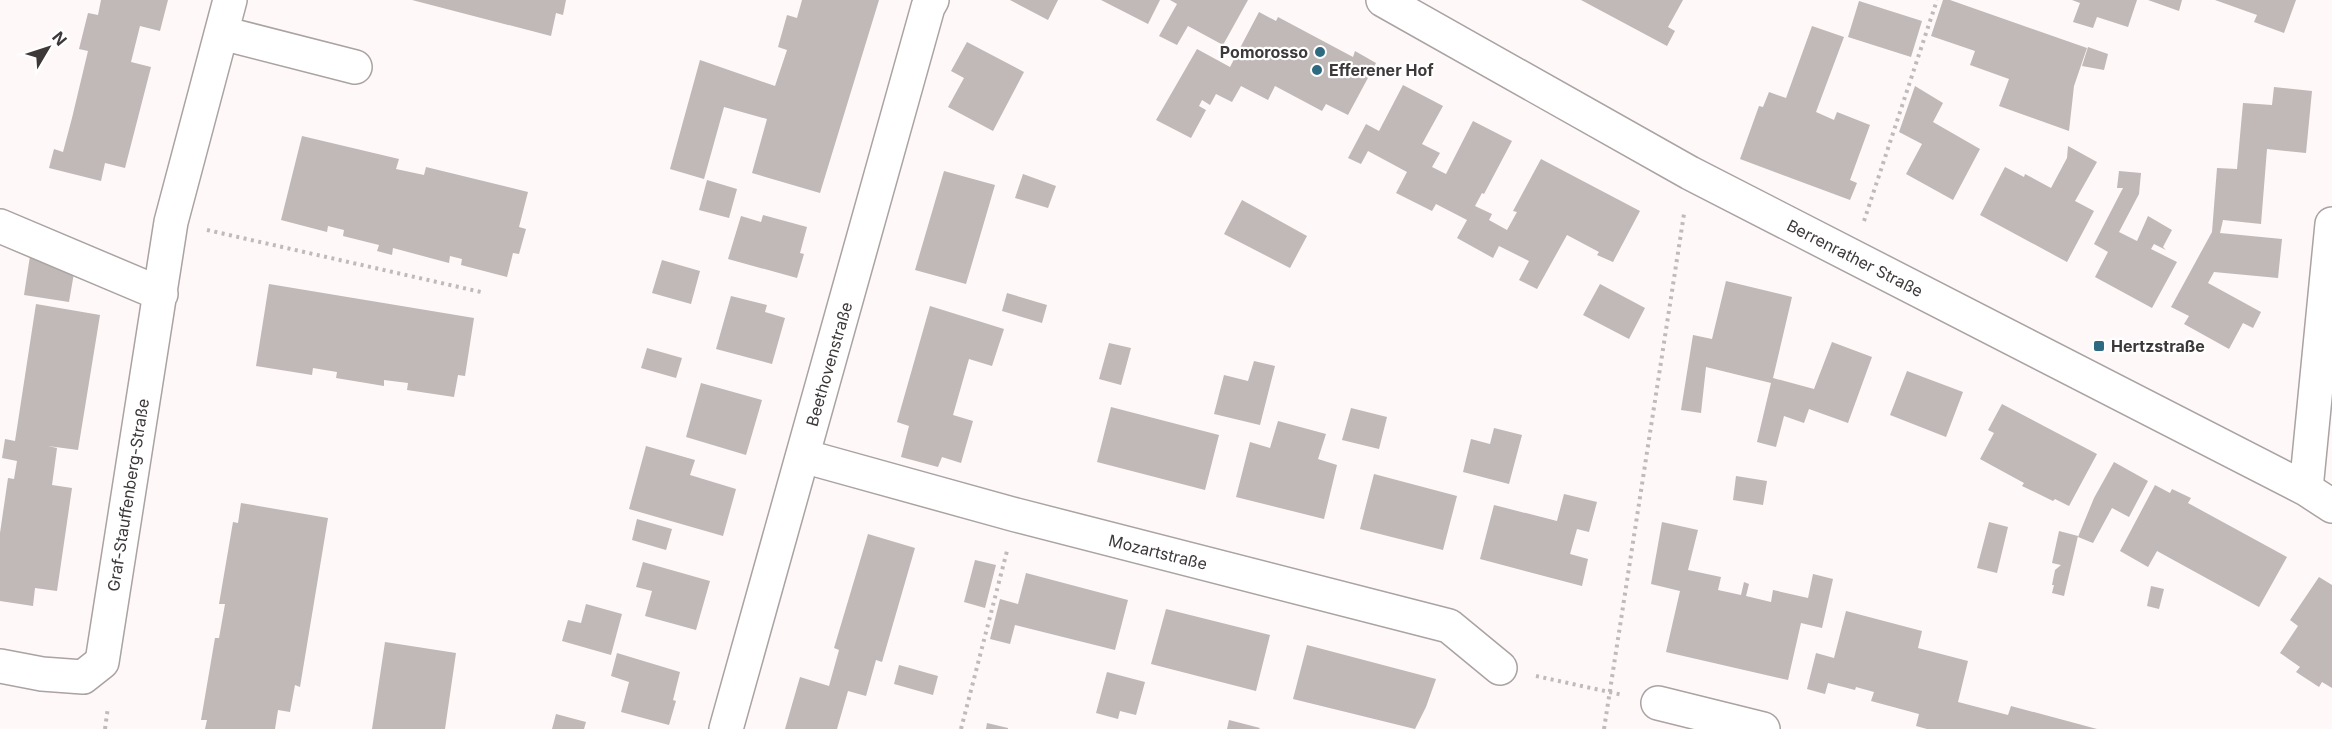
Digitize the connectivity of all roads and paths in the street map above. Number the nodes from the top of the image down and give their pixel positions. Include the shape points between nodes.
1 (230, 0) edge
2 (932, 0) edge
3 (1383, 0) edge
4 (1937, 0) edge
5 (222, 33) junction
6 (355, 68) dead end
7 (1690, 173) junction
8 (171, 222) junction
9 (2332, 224) edge
10 (0, 226) edge
11 (1853, 257) junction
12 (481, 292) dead end
13 (161, 294) junction
14 (803, 456) junction
15 (2319, 498) edge
16 (1016, 515) junction
17 (0, 666) edge
18 (1500, 668) joint
19 (1611, 693) junction
20 (1658, 703) dead end
21 (726, 729) edge
22 (960, 729) edge
23 (1604, 729) edge
24 (1763, 729) edge

1 - 5 street, Graf-Stauffenberg-Straße
2 - 14 street, Beethovenstraße
3 - 7 street, Berrenrather Straße
4 - 11 path
5 - 6 street
5 - 8 street, Graf-Stauffenberg-Straße
7 - 11 street, Berrenrather Straße
7 - 19 path
8 - 12 path
8 - 13 street, Graf-Stauffenberg-Straße
9 - 15 street
10 - 13 street
11 - 15 street, Berrenrather Straße
13 - 17 street, Graf-Stauffenberg-Straße via 102,662 83,677
14 - 16 street, Mozartstraße
14 - 21 street, Beethovenstraße
16 - 18 street, Mozartstraße via 1449,626
16 - 22 path
18 - 19 path
19 - 23 path
20 - 24 street

